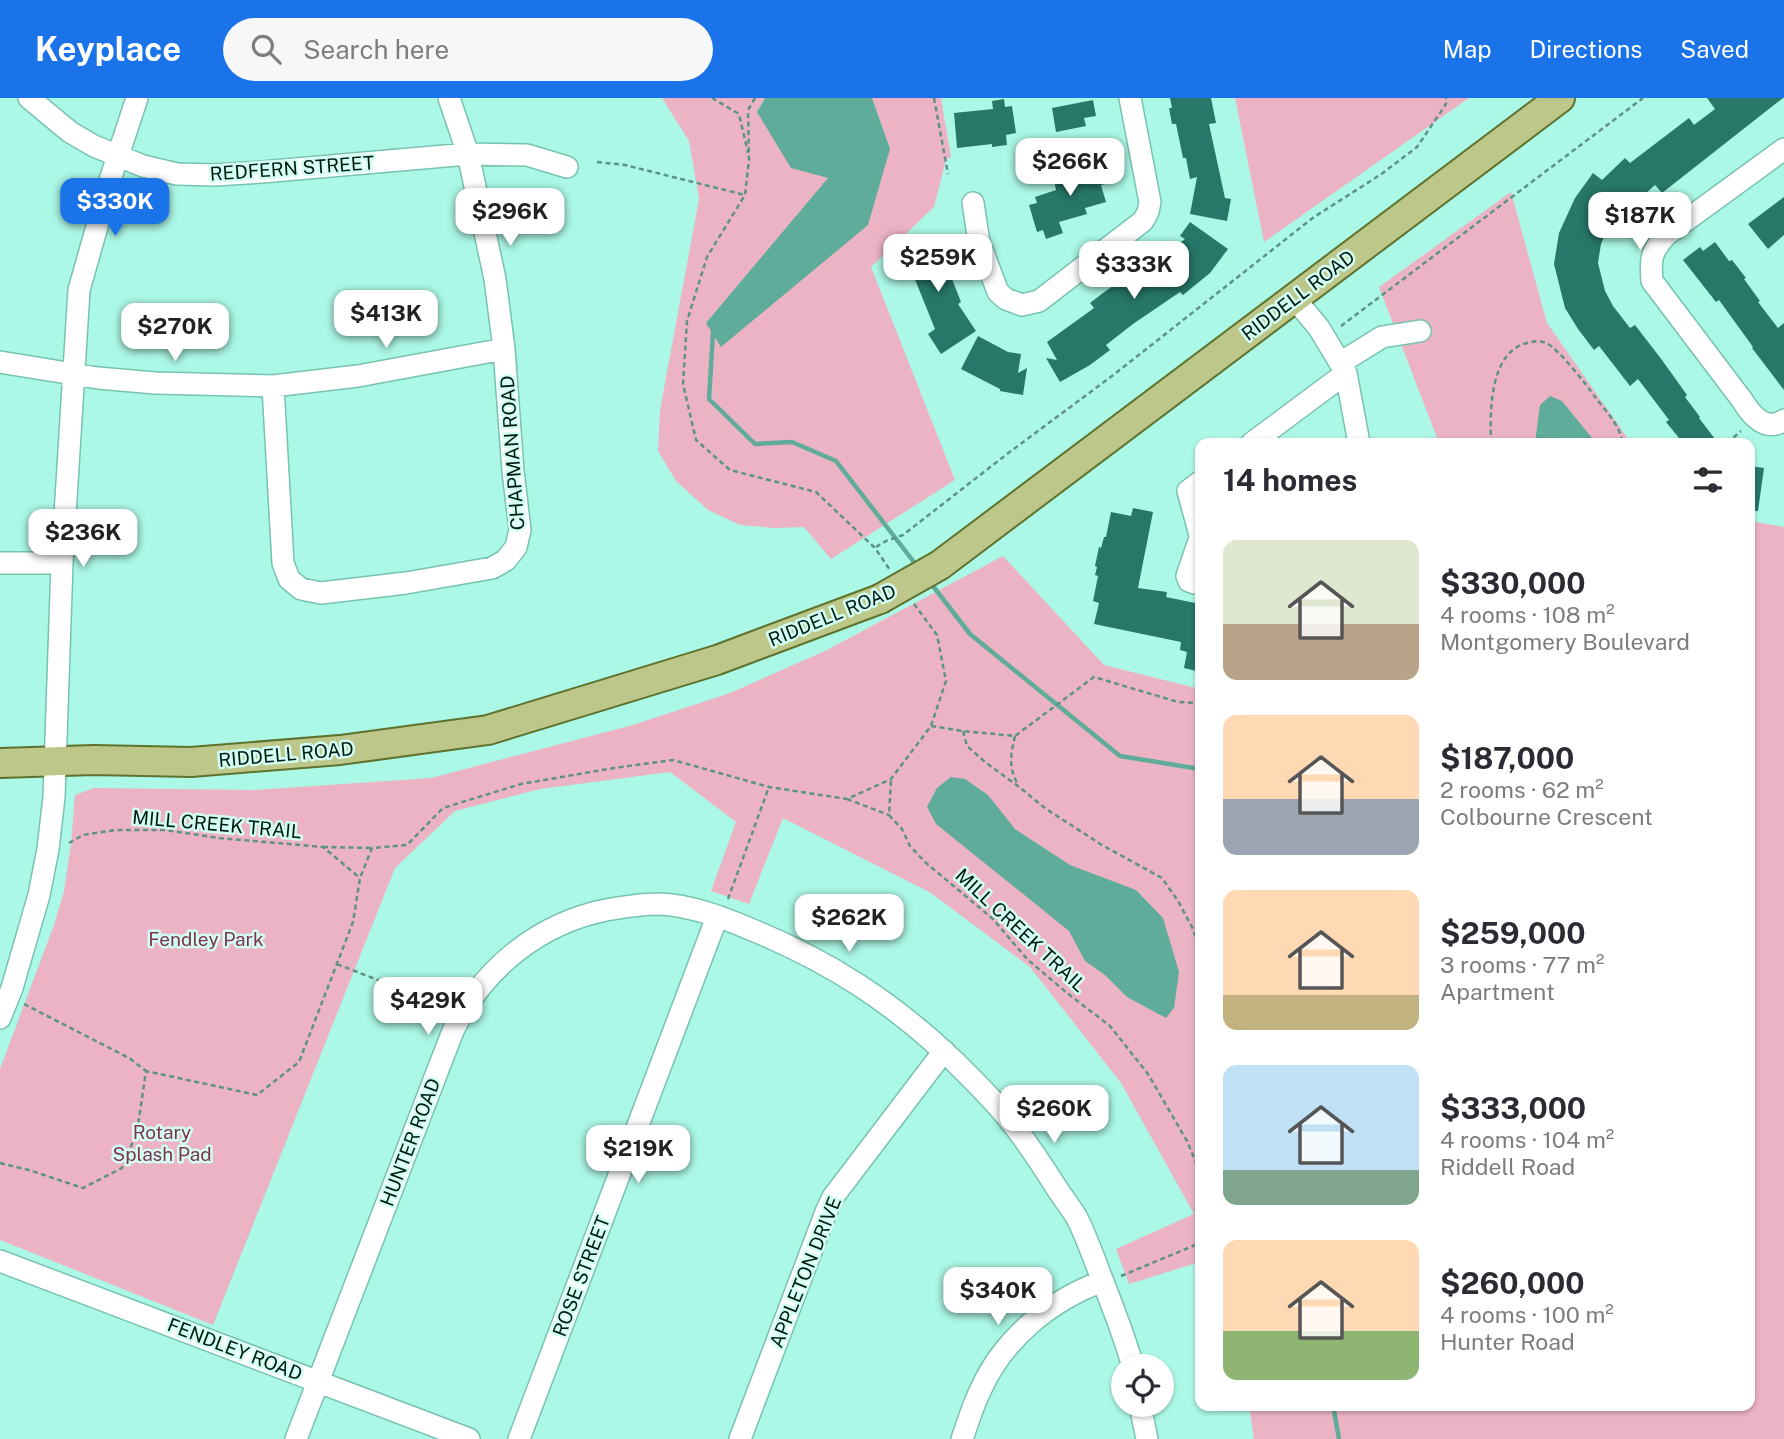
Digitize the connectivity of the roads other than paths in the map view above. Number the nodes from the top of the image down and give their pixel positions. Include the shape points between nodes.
1 (29, 98) edge
2 (137, 98) edge
3 (449, 98) edge
4 (1130, 98) edge
5 (1560, 98) edge
6 (1784, 149) edge
7 (468, 154) junction
8 (118, 156) junction
9 (566, 167) dead end
10 (973, 203) dead end
11 (1294, 298) junction
12 (1420, 331) dead end
13 (504, 349) junction
14 (0, 362) edge
15 (1343, 368) junction
16 (74, 374) junction
17 (273, 386) junction
18 (1784, 420) edge
19 (1258, 438) edge
20 (1358, 438) edge
21 (1195, 485) edge
22 (1195, 518) edge
23 (62, 562) junction
24 (0, 563) edge
25 (56, 762) junction
26 (0, 763) edge
27 (722, 911) junction
28 (11, 991) edge
29 (0, 1018) edge
30 (944, 1051) junction
31 (0, 1261) edge
32 (1110, 1279) junction
33 (1130, 1354) edge
34 (318, 1381) junction
35 (1142, 1417) edge
36 (296, 1439) edge
37 (469, 1439) edge
38 (519, 1439) edge
39 (740, 1439) edge
40 (961, 1439) edge
41 (1147, 1439) edge

1 - 8 street, REDFERN STREET via 70,132
2 - 8 street
3 - 7 street, CHAPMAN ROAD
4 - 10 street via 1150,202 1148,212 1143,221 1039,301 1022,305 998,292 979,242
5 - 11 main road, RIDDELL ROAD
6 - 18 street via 1666,235 1654,248 1651,261 1652,281 1750,413 1764,425
7 - 8 street, REDFERN STREET via 215,175 177,174
7 - 9 street, REDFERN STREET via 527,155
7 - 13 street, CHAPMAN ROAD via 495,279
8 - 16 street via 79,290
11 - 15 street
11 - 25 main road, RIDDELL ROAD, bridge via 940,565 880,598 717,660 488,730 340,750 191,762
12 - 15 street via 1382,337
13 - 17 street via 358,376
13 - 17 street, CHAPMAN ROAD via 520,530 516,547 492,568 406,583 321,593 301,589 289,579 283,563
14 - 16 street
15 - 19 street
15 - 20 street
16 - 17 street via 155,383
16 - 23 street
21 - 22 street via 1188,491
23 - 24 street
23 - 25 street
25 - 26 main road, RIDDELL ROAD
25 - 28 street via 48,849
27 - 30 street, HUNTER ROAD via 834,969 891,1006
27 - 34 street, HUNTER ROAD via 659,904 589,914 542,933 491,975 456,1025
27 - 38 street, ROSE STREET
28 - 29 street
30 - 32 street, HUNTER ROAD via 1010,1120 1076,1218
30 - 39 street, APPLETON DRIVE via 829,1205
31 - 34 street, FENDLEY ROAD
32 - 33 street, HUNTER ROAD
32 - 40 street via 1080,1289 1031,1322 993,1367
34 - 36 street, HUNTER ROAD
34 - 37 street, FENDLEY ROAD
35 - 41 street

